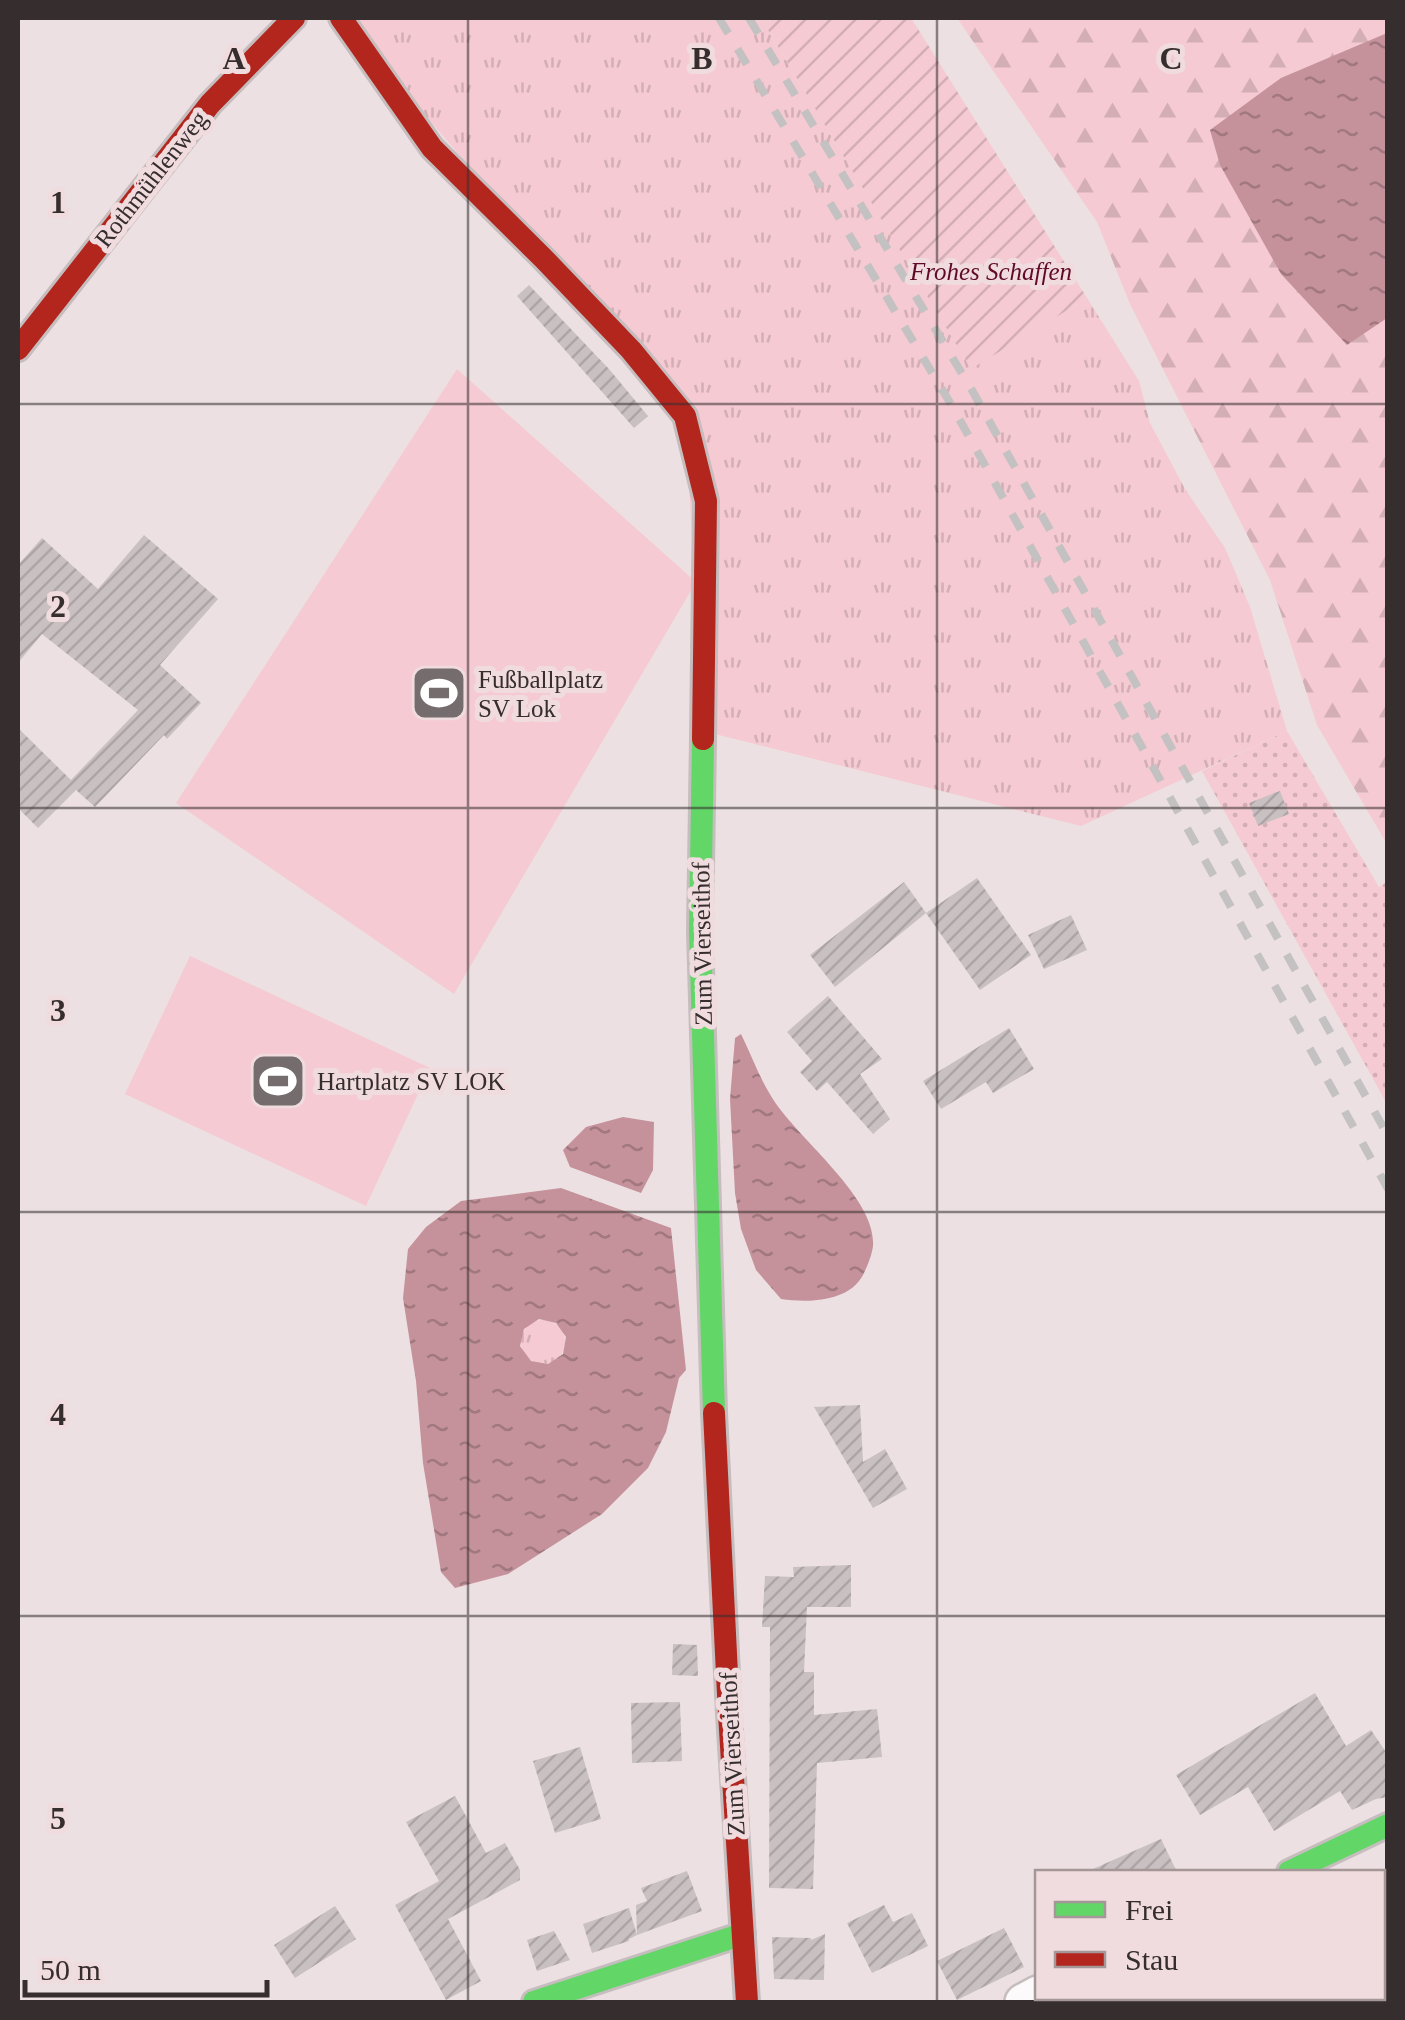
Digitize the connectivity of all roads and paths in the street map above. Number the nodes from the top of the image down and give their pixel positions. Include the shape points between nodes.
1 (294, 18) edge
2 (341, 18) edge
3 (18, 348) edge
4 (1388, 1825) edge
5 (1293, 1870) edge
6 (743, 1934) junction
7 (534, 2002) edge
8 (746, 2002) edge

1 - 3 street, Rothmühlenweg via 210,104
2 - 6 street, Zum Vierseithof via 432,148 631,350 685,416 706,501 700,931 710,1326
4 - 5 street
6 - 7 street
6 - 8 street, Zum Vierseithof

